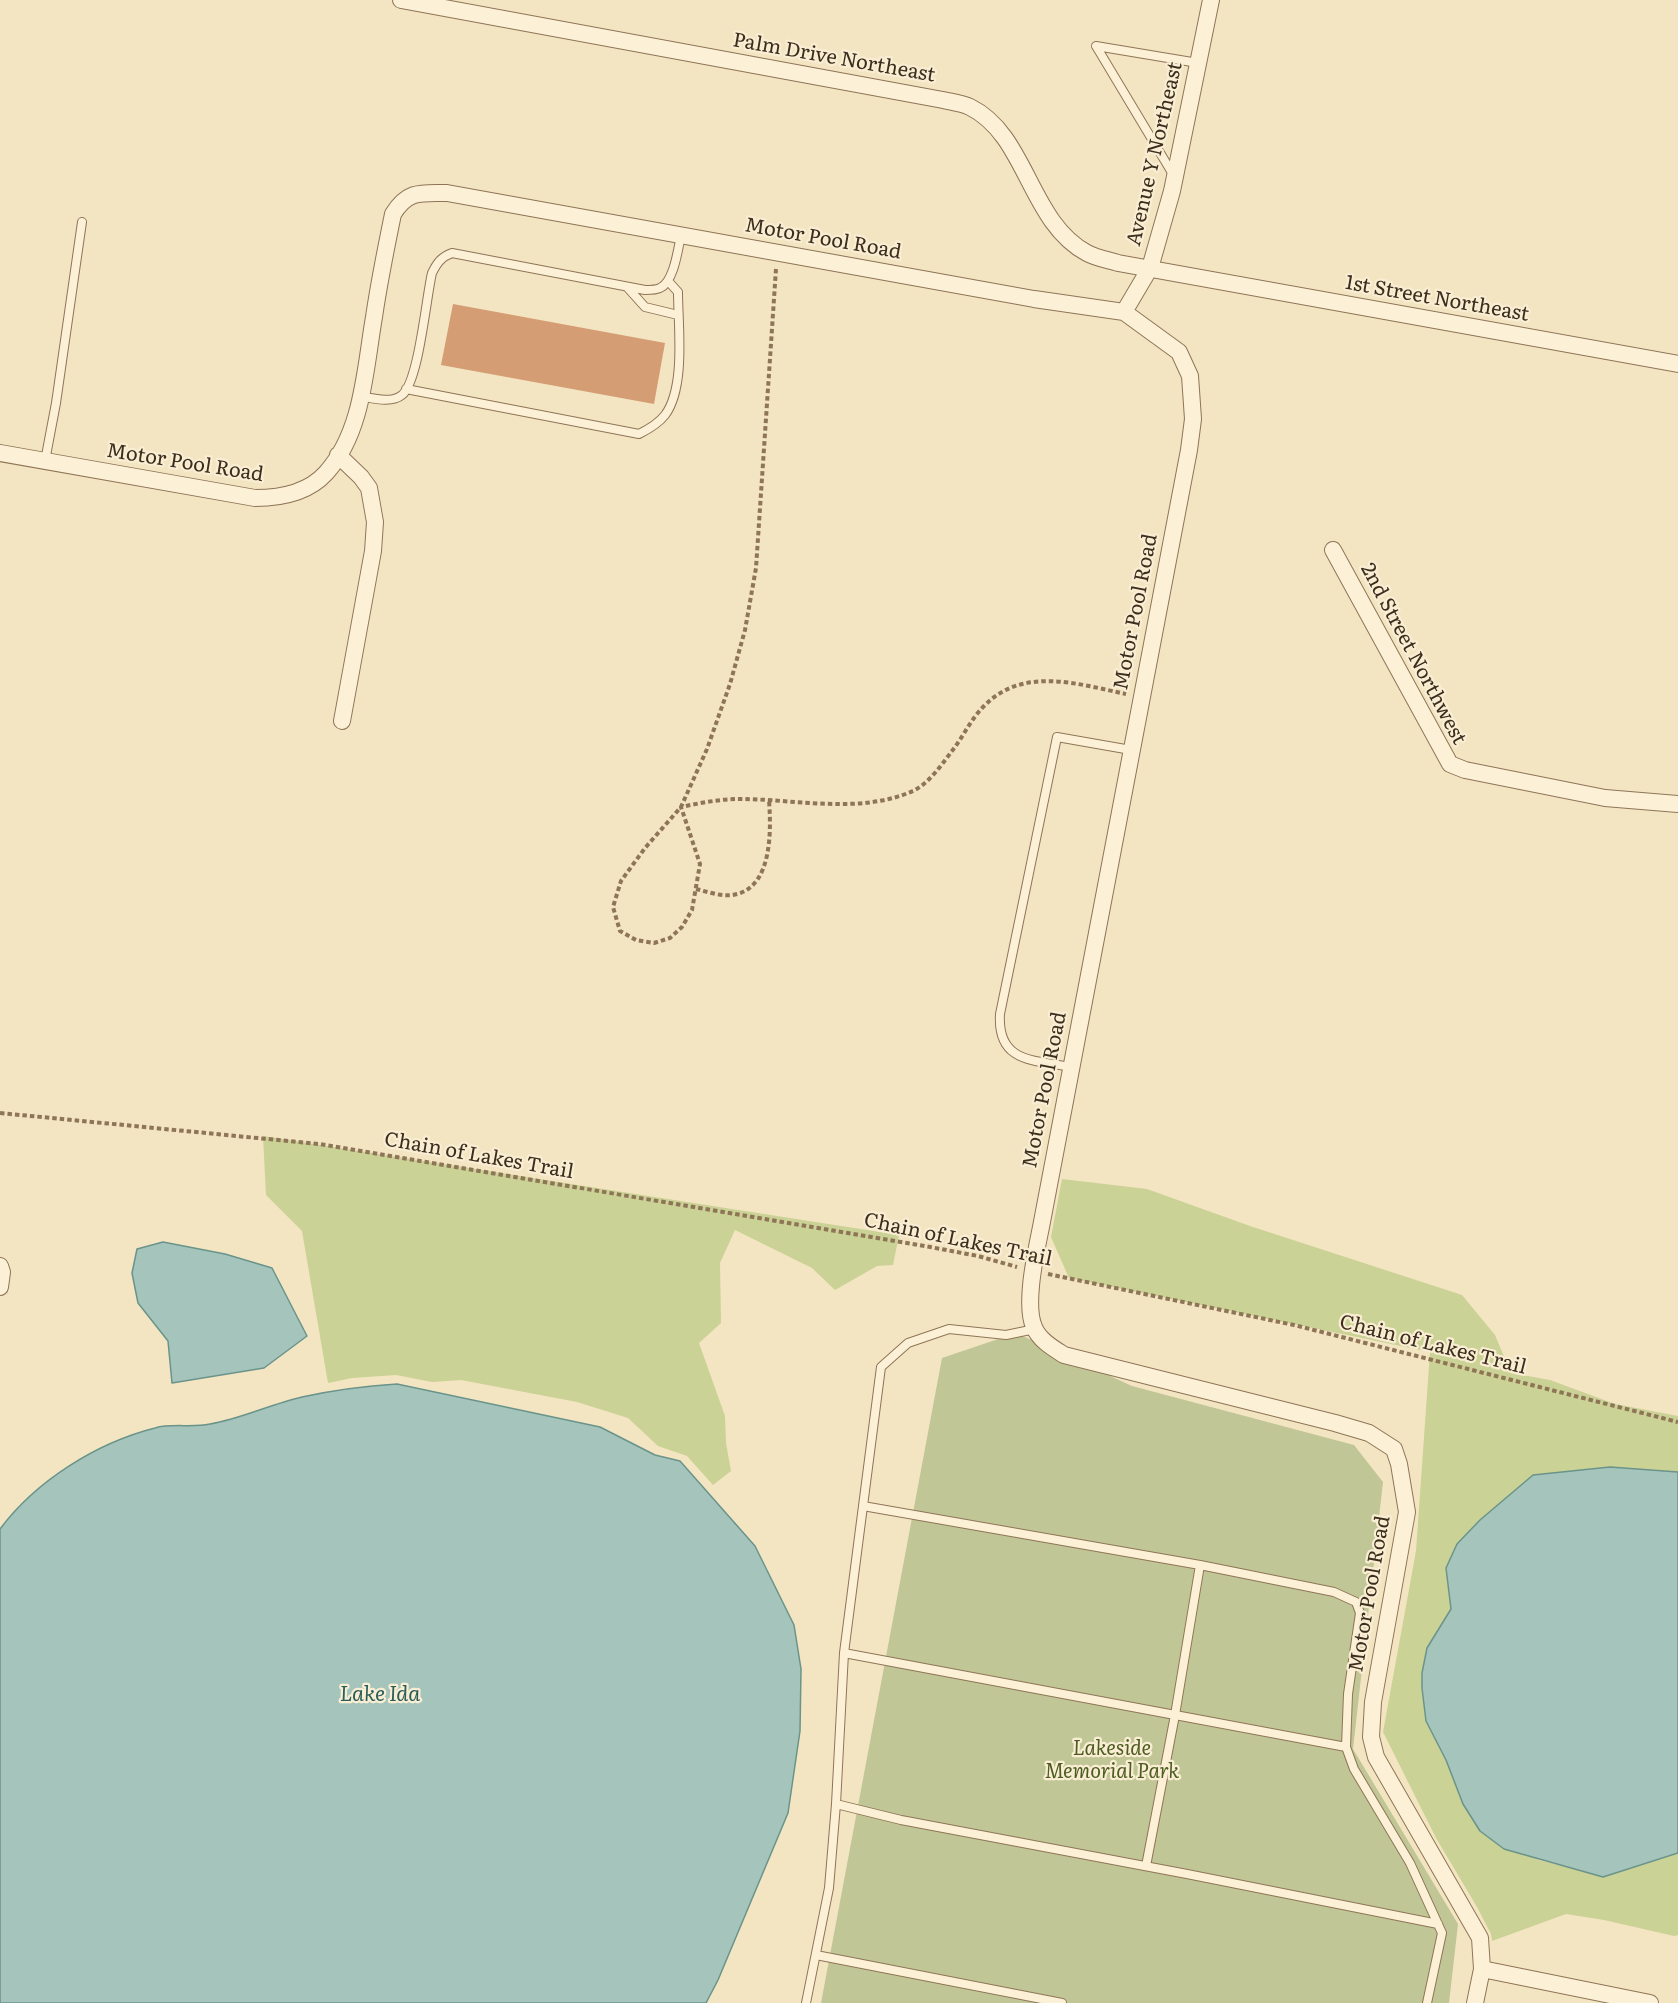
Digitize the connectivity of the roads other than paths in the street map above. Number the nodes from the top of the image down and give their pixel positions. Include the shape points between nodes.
1 (401, 0) edge
2 (1211, 0) edge
3 (1198, 63) junction
4 (1175, 177) junction
5 (82, 222) dead end
6 (681, 235) junction
7 (1150, 268) junction
8 (1188, 275) joint
9 (668, 280) junction
10 (627, 287) junction
11 (1124, 312) junction
12 (678, 315) junction
13 (1678, 364) edge
14 (406, 389) junction
15 (360, 396) junction
16 (0, 453) edge
17 (338, 455) junction
18 (45, 461) junction
19 (1333, 550) dead end
20 (342, 721) dead end
21 (1131, 750) junction
22 (1678, 804) edge
23 (1071, 1067) junction
24 (0, 1266) edge
25 (0, 1287) edge
26 (1035, 1329) junction
27 (863, 1506) junction
28 (1200, 1565) junction
29 (844, 1653) junction
30 (1175, 1715) junction
31 (1346, 1747) junction
32 (836, 1804) junction
33 (1146, 1866) junction
34 (1438, 1924) junction
35 (816, 1954) junction
36 (1482, 1969) junction
37 (806, 2003) edge
38 (1062, 2003) edge
39 (1426, 2003) edge
40 (1475, 2003) edge
41 (1650, 2003) edge

1 - 7 street, Palm Drive Northeast via 969,106 989,120 1007,141 1048,215 1071,241 1087,254
2 - 3 street, Avenue Y Northeast
3 - 4 street, Avenue Y Northeast
3 - 4 lane via 1096,46
4 - 7 street, Avenue Y Northeast
5 - 18 lane
6 - 9 lane
6 - 11 street, Motor Pool Road
6 - 15 street, Motor Pool Road via 447,193 402,199 393,214
7 - 8 street, Palm Drive Northeast
7 - 11 street, Avenue Y Northeast
8 - 13 street, 1st Street Northeast
9 - 10 lane via 661,288
9 - 12 lane via 678,291
10 - 12 lane via 645,307
10 - 14 lane via 452,253 444,256 432,273 415,367
11 - 21 street, Motor Pool Road via 1179,352 1191,376 1193,403 1189,450
12 - 14 lane via 676,390 666,413 639,434
14 - 15 lane via 392,399
15 - 17 street, Motor Pool Road via 349,436
16 - 18 street, Motor Pool Road
17 - 18 street, Motor Pool Road via 326,474 299,492 275,498 255,498
17 - 20 street via 369,488 375,522
19 - 22 street, 2nd Street Northwest via 1450,764 1605,798
21 - 23 street, Motor Pool Road
21 - 23 lane via 1057,737 1000,1014 999,1029 1010,1052
23 - 26 street, Motor Pool Road via 1033,1271 1030,1313
24 - 25 street
26 - 27 lane via 1006,1335 949,1329 908,1343 881,1367
26 - 36 street, Motor Pool Road via 1064,1355 1335,1423 1369,1433 1394,1449 1407,1512 1373,1702 1371,1737 1376,1757 1480,1938
27 - 28 lane
27 - 29 lane
28 - 30 lane
28 - 31 lane via 1334,1592 1356,1602 1360,1613 1348,1694
29 - 30 lane
29 - 32 lane
30 - 31 lane
30 - 33 lane
31 - 34 lane via 1354,1769 1410,1863
32 - 33 lane
32 - 35 lane via 829,1888
33 - 34 lane
34 - 39 lane via 1442,1934
35 - 37 lane
35 - 38 lane
36 - 40 street, Motor Pool Road
36 - 41 street

